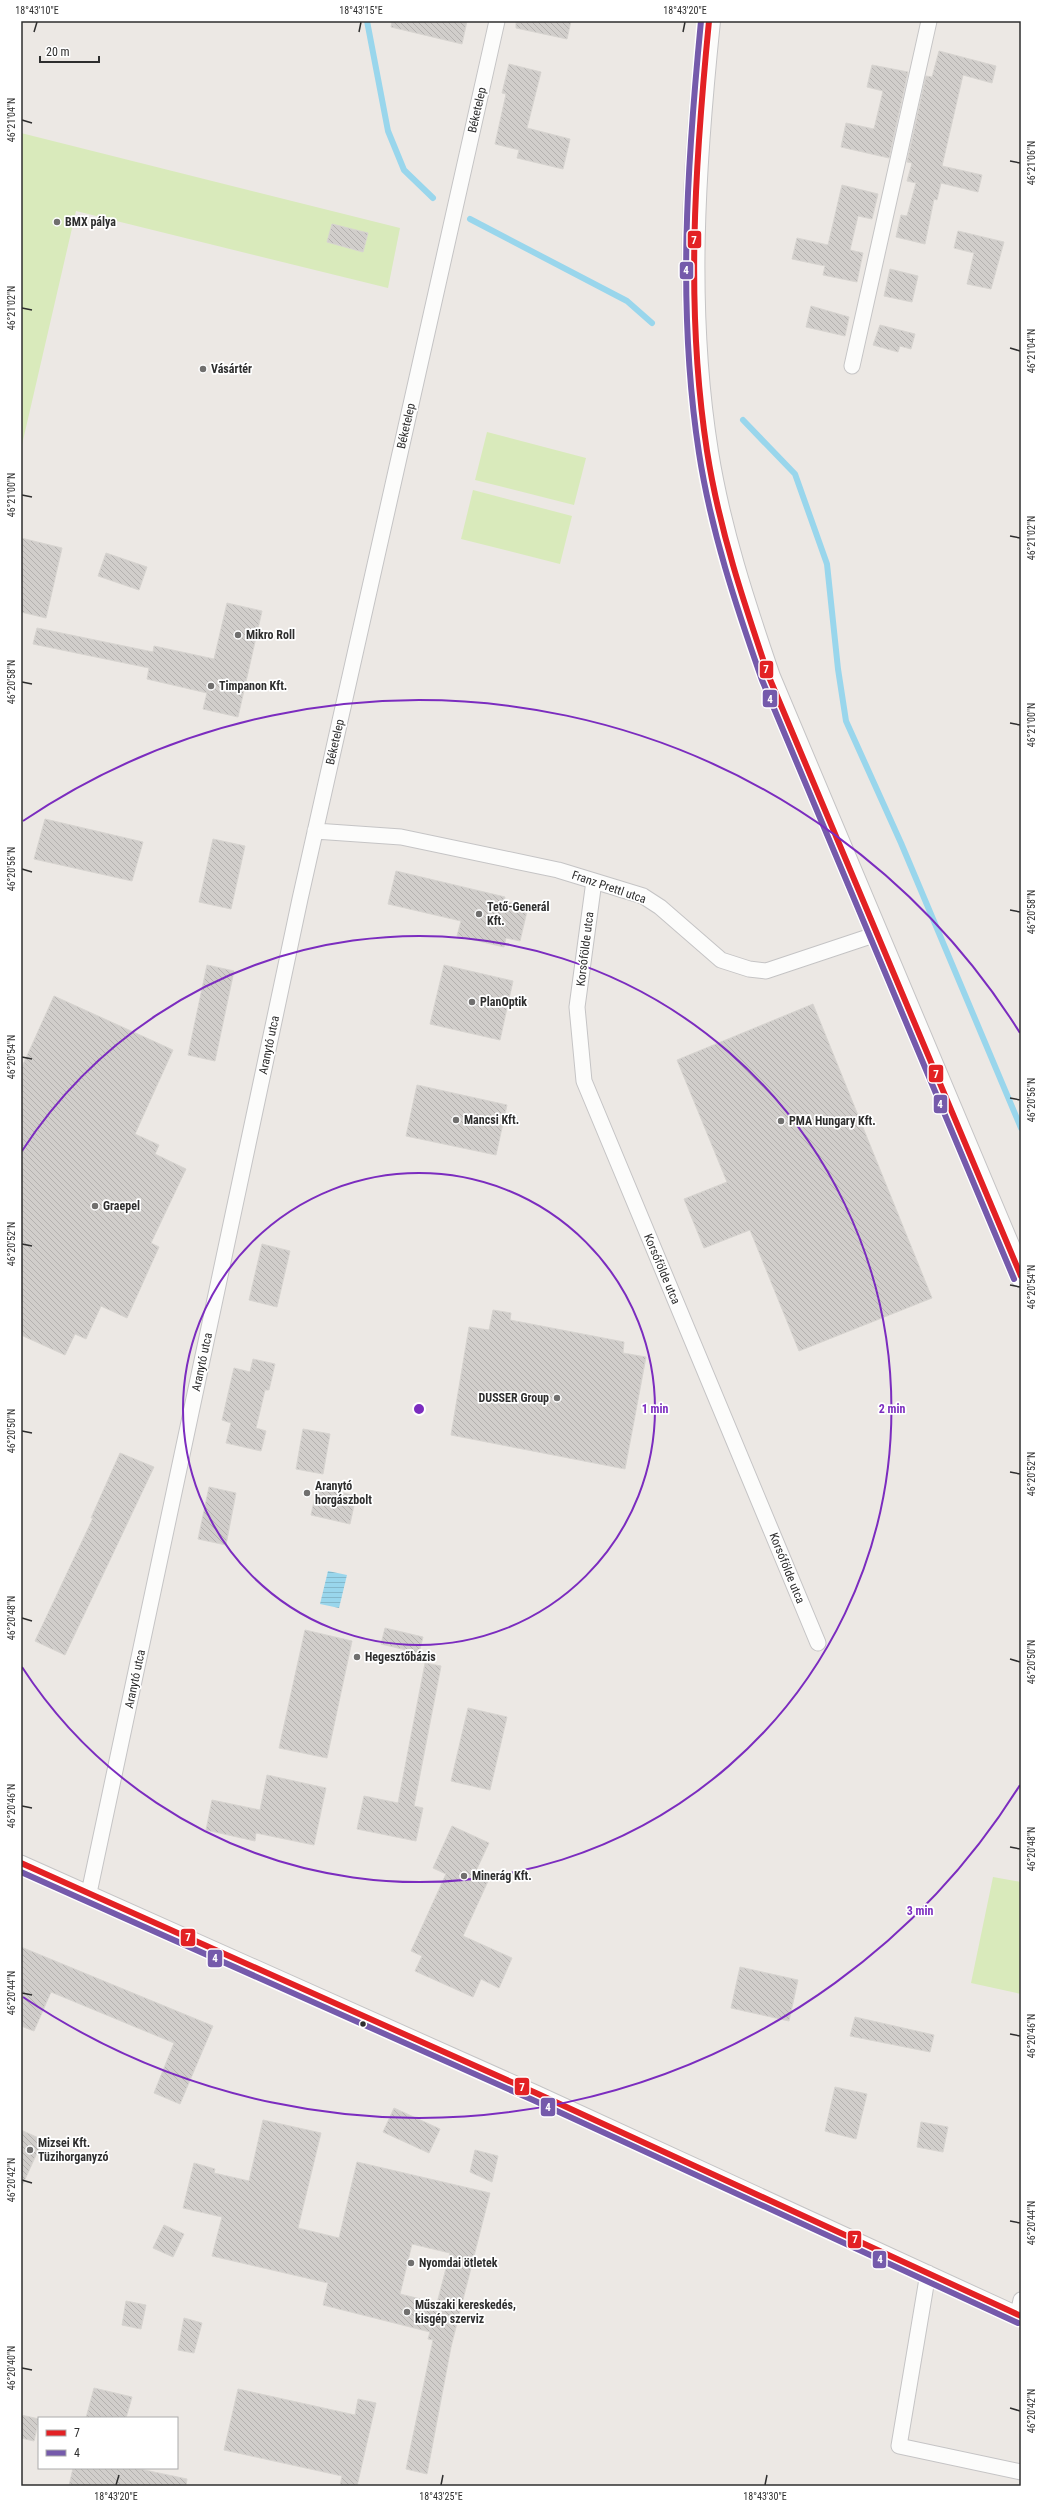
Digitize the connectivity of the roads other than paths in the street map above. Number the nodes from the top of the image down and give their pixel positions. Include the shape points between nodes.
1 (497, 21) edge
2 (709, 21) edge
3 (929, 21) edge
4 (852, 366) dead end
5 (316, 831) junction
6 (594, 881) junction
7 (877, 934) junction
8 (1021, 1276) edge
9 (818, 1643) dead end
10 (21, 1863) edge
11 (89, 1893) junction
12 (928, 2273) junction
13 (1020, 2310) edge
14 (1021, 2472) edge

1 - 5 street, Béketelep
2 - 7 main road via 697,139 692,230 692,298 707,453 731,554 769,677
3 - 4 street
5 - 6 street, Franz Prettl utca via 401,836 558,870
5 - 11 street, Aranytó utca
6 - 7 street, Franz Prettl utca via 643,896 660,907 721,960 749,969 766,971
6 - 9 street, Korsófölde utca via 577,1007 584,1081
7 - 8 main road
10 - 11 street
11 - 12 street via 523,2087
12 - 13 street
12 - 14 street via 900,2446

